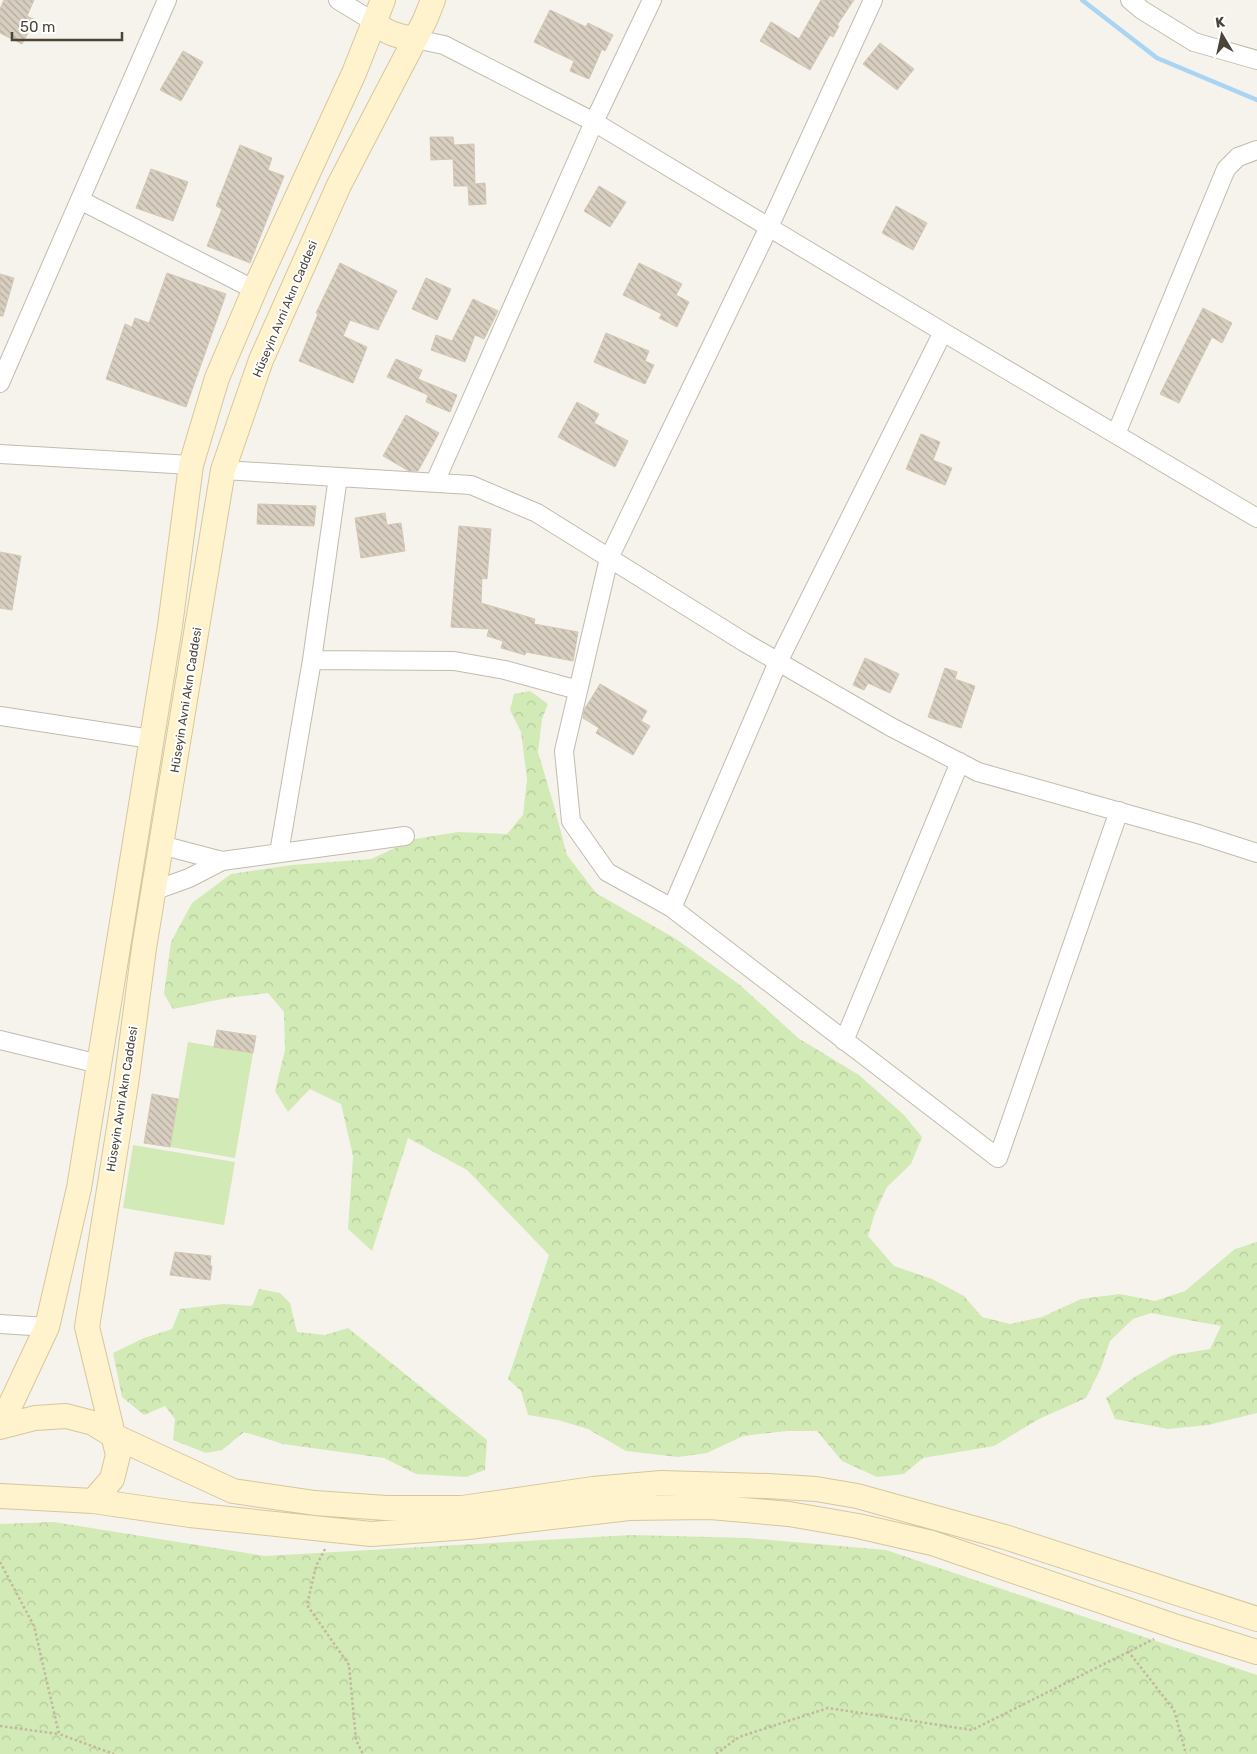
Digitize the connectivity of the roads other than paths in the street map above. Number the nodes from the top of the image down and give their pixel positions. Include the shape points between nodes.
1 (167, 0) edge
2 (338, 0) edge
3 (383, 0) edge
4 (652, 0) edge
5 (873, 0) edge
6 (1130, 0) edge
7 (425, 4) edge
8 (374, 22) junction
9 (415, 39) junction
10 (444, 44) junction
11 (1257, 60) edge
12 (594, 122) junction
13 (1257, 150) edge
14 (80, 200) junction
15 (769, 227) junction
16 (255, 290) junction
17 (943, 332) junction
18 (0, 382) edge
19 (1116, 434) junction
20 (0, 454) edge
21 (191, 465) junction
22 (223, 470) junction
23 (338, 477) junction
24 (435, 482) junction
25 (1257, 518) edge
26 (609, 558) junction
27 (312, 660) junction
28 (778, 662) junction
29 (578, 690) junction
30 (0, 716) edge
31 (151, 739) junction
32 (960, 762) junction
33 (1119, 811) junction
34 (405, 836) dead end
35 (161, 845) junction
36 (279, 853) junction
37 (1257, 853) edge
38 (222, 861) junction
39 (153, 891) junction
40 (672, 908) junction
41 (0, 1040) edge
42 (844, 1040) junction
43 (99, 1064) junction
44 (0, 1324) edge
45 (47, 1327) junction
46 (0, 1427) edge
47 (114, 1436) junction
48 (0, 1480) edge
49 (10, 1496) edge
50 (93, 1501) junction
51 (1257, 1619) edge
52 (1257, 1652) edge

1 - 14 street
2 - 8 street
3 - 8 main road
4 - 12 street
5 - 15 street
6 - 11 street via 1194,42
7 - 9 main road, Hüseyin Avni Akın Caddesi
7 - 10 street
8 - 9 main road via 396,36
8 - 16 main road
9 - 10 street
9 - 22 main road, Hüseyin Avni Akın Caddesi via 339,185 265,352
10 - 12 street
12 - 15 street
12 - 24 street
13 - 19 street via 1238,157 1226,168
14 - 16 street
14 - 18 street
15 - 17 street
15 - 26 street
16 - 21 main road via 217,378
17 - 19 street
17 - 28 street
19 - 25 street
20 - 21 street
21 - 31 main road
22 - 23 street
22 - 35 main road, Hüseyin Avni Akın Caddesi
23 - 24 street
23 - 27 street
24 - 26 street via 471,485 529,509
26 - 28 street
26 - 29 street
27 - 29 street via 454,661 505,670
27 - 36 street
28 - 32 street via 891,727
28 - 40 street
29 - 40 street via 564,751 570,821 607,872
30 - 31 street
31 - 43 main road
32 - 33 street via 978,772
32 - 42 street
33 - 37 street
33 - 42 street via 998,1158
34 - 36 street
35 - 38 street
35 - 39 main road, Hüseyin Avni Akın Caddesi
36 - 38 street
38 - 39 street
39 - 47 main road, Hüseyin Avni Akın Caddesi via 87,1326
40 - 42 street
41 - 43 street
43 - 45 main road via 79,1188
44 - 45 street
45 - 46 main road
46 - 47 main road via 35,1418 66,1416 93,1423
47 - 50 main road, Hüseyin Avni Akın Caddesi via 118,1455 112,1479
47 - 51 main road via 234,1491 315,1503 386,1508 462,1508 593,1488 662,1483 816,1489 857,1496 1005,1538
48 - 49 main road
49 - 50 main road
50 - 52 main road via 371,1534 629,1508 710,1507 789,1514 932,1543

